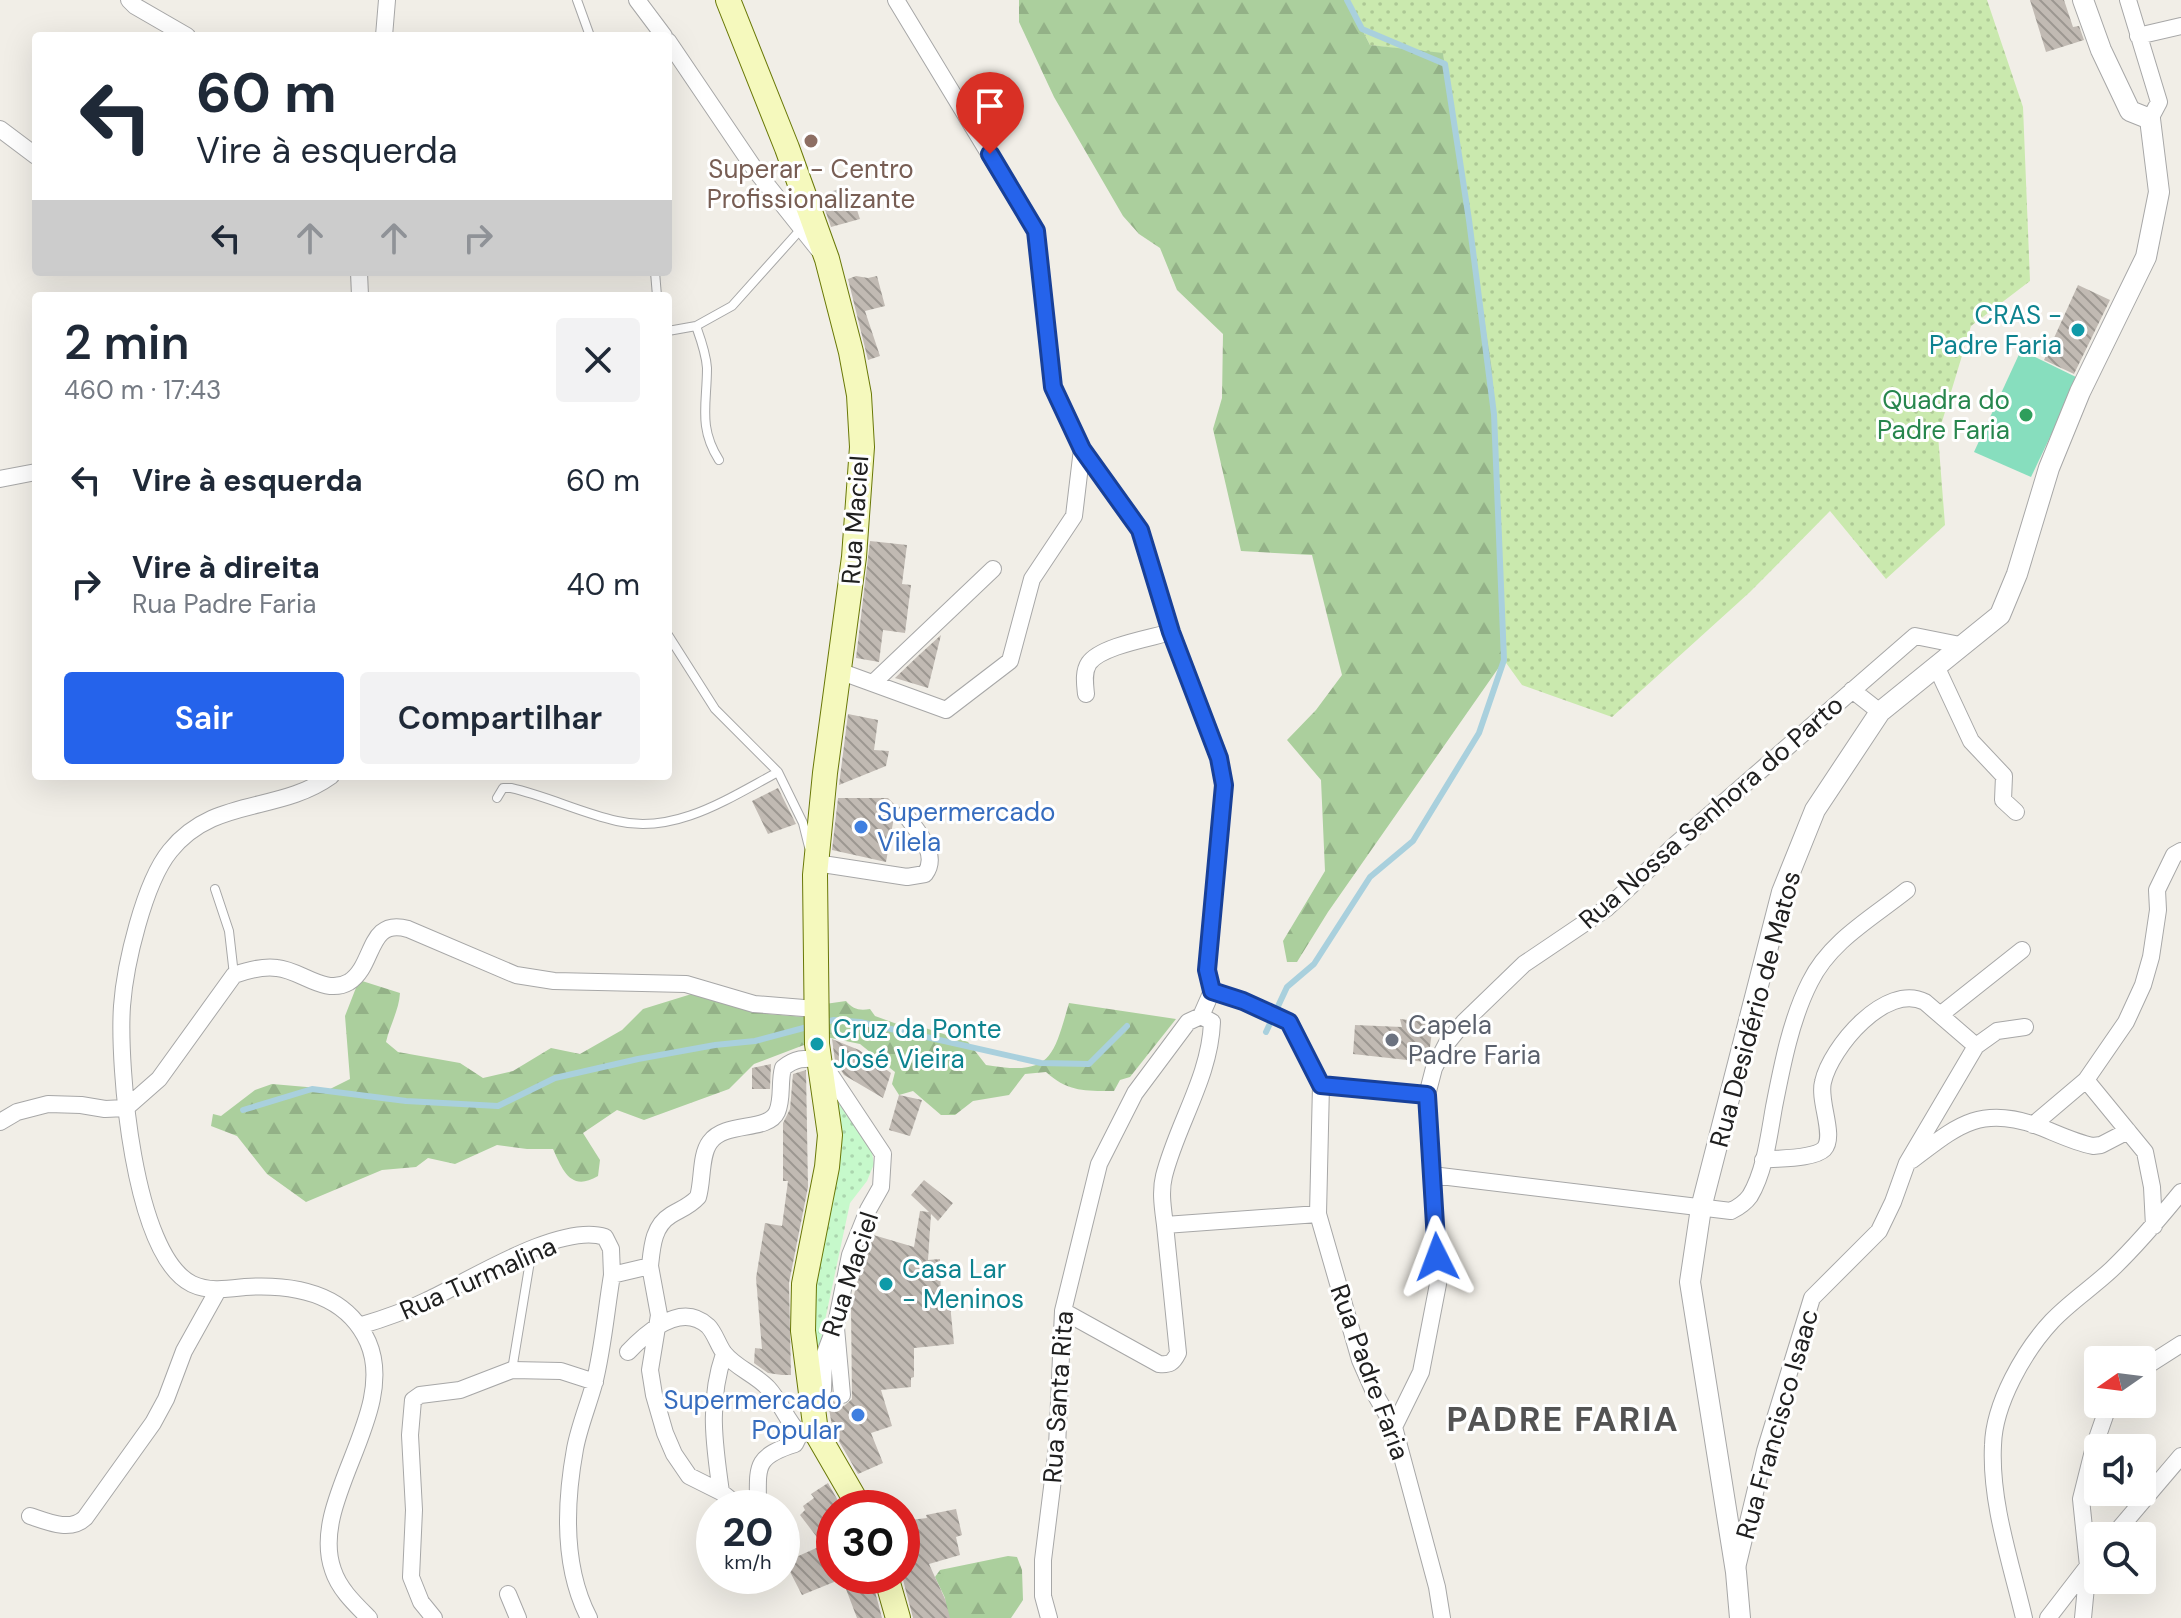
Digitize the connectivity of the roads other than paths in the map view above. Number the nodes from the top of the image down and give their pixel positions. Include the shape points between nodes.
1 (387, 0) edge
2 (577, 0) edge
3 (637, 0) edge
4 (728, 0) edge
5 (896, 0) edge
6 (2083, 0) edge
7 (2128, 0) edge
8 (136, 2) edge
9 (2181, 26) edge
10 (181, 32) edge
11 (384, 32) edge
12 (589, 32) edge
13 (661, 32) edge
14 (2138, 36) junction
15 (672, 47) edge
16 (2150, 119) junction
17 (0, 129) edge
18 (32, 153) edge
19 (801, 229) junction
20 (827, 259) junction
21 (696, 326) junction
22 (672, 330) edge
23 (1082, 449) junction
24 (719, 460) dead end
25 (32, 473) edge
26 (0, 479) edge
27 (993, 569) dead end
28 (1171, 632) junction
29 (672, 641) edge
30 (1960, 645) junction
31 (1936, 666) junction
32 (839, 671) junction
33 (873, 683) junction
34 (1852, 690) junction
35 (1086, 694) dead end
36 (1880, 712) junction
37 (778, 772) junction
38 (324, 780) edge
39 (497, 798) dead end
40 (2016, 812) dead end
41 (905, 814) dead end
42 (2181, 851) edge
43 (815, 869) junction
44 (215, 889) dead end
45 (1907, 890) dead end
46 (2022, 950) dead end
47 (234, 975) junction
48 (1212, 991) junction
49 (1940, 1015) junction
50 (1201, 1016) junction
51 (2025, 1027) dead end
52 (817, 1033) junction
53 (1976, 1046) junction
54 (2086, 1080) junction
55 (1321, 1085) junction
56 (1427, 1095) junction
57 (126, 1108) junction
58 (0, 1122) edge
59 (2033, 1125) junction
60 (2128, 1131) junction
61 (1763, 1160) junction
62 (1907, 1163) junction
63 (1432, 1175) junction
64 (2181, 1192) edge
65 (1701, 1208) junction
66 (1318, 1214) junction
67 (1165, 1225) junction
68 (2154, 1226) junction
69 (532, 1249) junction
70 (650, 1266) junction
71 (612, 1275) junction
72 (218, 1290) junction
73 (1063, 1311) junction
74 (836, 1324) junction
75 (658, 1325) junction
76 (359, 1326) junction
77 (2181, 1344) edge
78 (628, 1352) dead end
79 (724, 1354) junction
80 (2156, 1360) edge
81 (512, 1370) junction
82 (595, 1382) junction
83 (842, 1395) dead end
84 (2104, 1418) edge
85 (809, 1425) junction
86 (1394, 1427) junction
87 (2181, 1456) edge
88 (717, 1490) edge
89 (721, 1490) edge
90 (759, 1490) edge
91 (849, 1490) edge
92 (30, 1516) dead end
93 (2086, 1522) edge
94 (2125, 1522) edge
95 (1736, 1572) junction
96 (2084, 1572) edge
97 (508, 1594) dead end
98 (891, 1594) edge
99 (2087, 1594) edge
100 (369, 1618) edge
101 (434, 1618) edge
102 (518, 1618) edge
103 (589, 1618) edge
104 (898, 1618) edge
105 (1049, 1618) edge
106 (1442, 1618) edge
107 (1740, 1618) edge
108 (2024, 1618) edge
109 (2048, 1618) edge
110 (2083, 1618) edge

1 - 11 street
2 - 12 lane
3 - 13 street
4 - 20 main road, Rua Maciel
5 - 23 street, Rua Santa Rita via 1036,231 1053,387
6 - 16 street via 2130,111
7 - 14 street
8 - 10 street
9 - 14 street
14 - 16 street via 2159,102
15 - 19 street
16 - 30 street, Rua Desidério de Matos via 2159,192 2146,257 2049,468 2000,615
17 - 18 street
19 - 20 street
19 - 21 lane via 732,306
20 - 32 main road, Rua Maciel via 851,352 862,447
21 - 22 lane
21 - 24 lane via 707,365 706,429
23 - 28 street, Rua Santa Rita via 1140,530
23 - 33 street via 1074,516 1032,579 1010,661 946,710
25 - 26 street
27 - 33 street
28 - 35 street via 1092,659
28 - 48 street, Rua Santa Rita via 1219,758 1224,785 1207,970
29 - 37 lane via 715,709
30 - 31 street, Rua Desidério de Matos
30 - 34 street, Rua Nossa Senhora do Parto via 1915,636
31 - 36 street, Rua Desidério de Matos
31 - 40 street via 1971,741 2004,776 2003,800
32 - 33 street
32 - 43 main road, Rua Maciel
34 - 36 street
34 - 56 street, Rua Nossa Senhora do Parto via 1607,908 1524,964 1447,1043
36 - 65 street, Rua Desidério de Matos via 1815,810 1782,892
37 - 39 lane via 681,819 651,823 618,822 511,788 503,788
37 - 43 lane via 803,823
38 - 57 street via 306,791 211,817 183,837 159,868 139,925 122,1004
41 - 43 street via 926,844 930,863 925,874
42 - 54 street via 2157,890 2143,985 2126,1022
43 - 52 main road, Rua Maciel
44 - 47 lane via 229,931
45 - 61 street via 1847,935 1809,982 1786,1054
46 - 49 street
47 - 52 street via 279,968 336,986 360,971 381,932 398,926 516,975 686,984 754,1004
47 - 57 street via 159,1079
48 - 50 street, Rua Santa Rita
48 - 55 street, Rua Padre Faria via 1289,1022
49 - 53 street
49 - 61 street via 1917,997 1878,1008 1847,1040 1822,1083 1827,1145 1814,1154
50 - 67 street via 1212,1022 1211,1037 1164,1177
50 - 73 street, Rua Santa Rita via 1188,1022 1135,1093 1099,1164
51 - 53 street via 1997,1031
52 - 70 street via 783,1068 777,1111 771,1119 730,1129 708,1144 698,1197 659,1225
52 - 74 street, Rua Maciel via 883,1154 881,1187 850,1255
52 - 85 main road, Rua Maciel via 830,1135 804,1284
53 - 62 street, Rua Francisco Isaac
54 - 59 street
54 - 60 street
55 - 56 street
55 - 66 street, Rua Padre Faria
56 - 63 street, Rua Nossa Senhora do Parto
57 - 58 street via 48,1104
57 - 72 street via 142,1199 163,1251 179,1275
59 - 60 street via 2093,1146
59 - 62 street via 1977,1118
60 - 68 street via 2150,1165
61 - 65 street via 1741,1205 1731,1211
62 - 95 street, Rua Francisco Isaac via 1879,1231 1812,1298 1765,1451
63 - 65 street
63 - 86 street, Rua Nossa Senhora do Parto via 1438,1284 1421,1372
64 - 68 street
65 - 95 street, Rua Desidério de Matos via 1690,1282
66 - 67 street
66 - 86 street, Rua Padre Faria via 1360,1360
67 - 73 street via 1178,1353 1174,1362 1159,1364
68 - 108 street via 2036,1340 1995,1419 1994,1478
69 - 71 street, Rua Turmalina via 597,1235 609,1242
69 - 76 street, Rua Turmalina via 400,1313
69 - 81 lane
70 - 71 street
70 - 75 street
71 - 82 street
72 - 76 street via 263,1286 316,1293
72 - 92 street via 153,1423 85,1518 68,1525
73 - 105 street, Rua Santa Rita via 1057,1447 1043,1560
74 - 83 street
74 - 85 street, Rua Maciel via 824,1356 823,1390
75 - 78 street
75 - 79 street via 678,1318 698,1320 709,1327
75 - 88 street via 650,1370 665,1433 689,1476
76 - 100 street via 374,1375 370,1406 334,1515 329,1553 341,1587
77 - 80 street
79 - 85 street via 768,1388 790,1425
79 - 89 street via 713,1411
81 - 82 street via 561,1371
81 - 101 street via 460,1390 413,1400 411,1577
82 - 103 street via 575,1447 569,1517 572,1569
84 - 93 street via 2081,1499
85 - 90 street via 795,1444 766,1455
85 - 91 main road, Rua Maciel
86 - 106 street, Rua Padre Faria
87 - 94 street
95 - 107 street, Rua Desidério de Matos
96 - 109 street
97 - 102 street
98 - 104 main road
99 - 110 street

